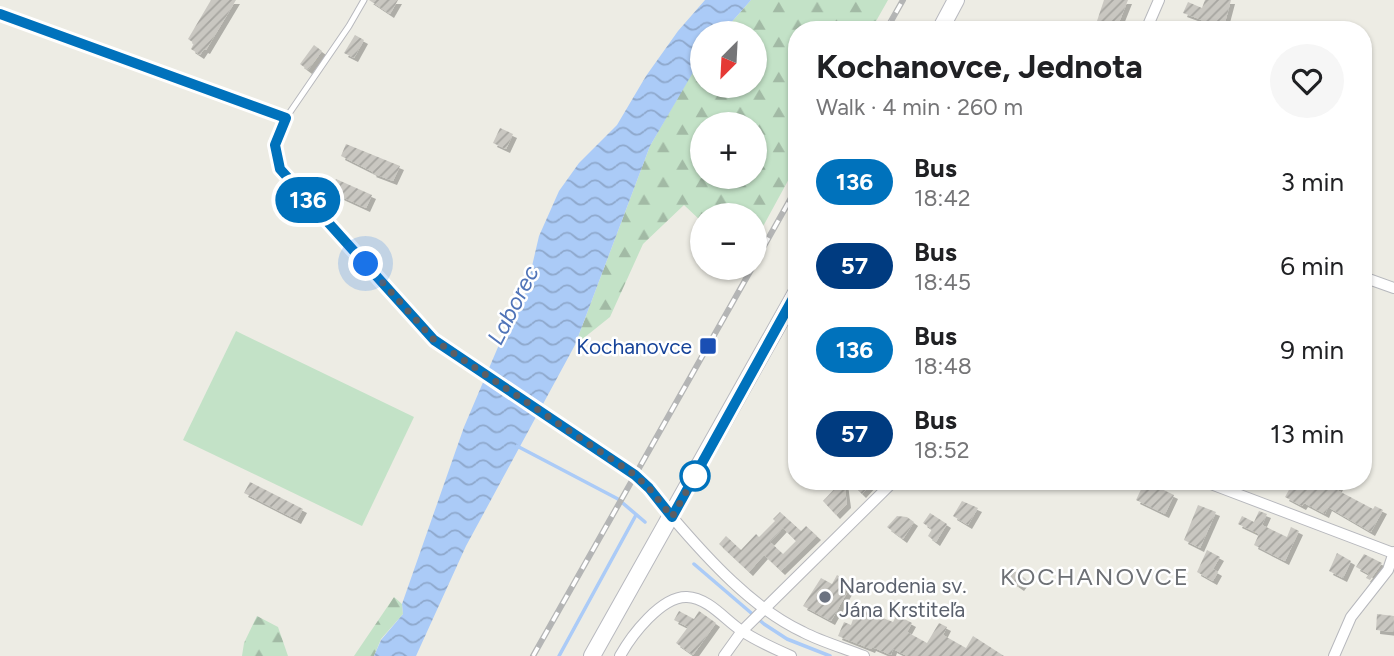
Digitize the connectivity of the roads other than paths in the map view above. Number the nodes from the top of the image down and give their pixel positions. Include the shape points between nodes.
1 (364, 0) edge
2 (956, 0) edge
3 (1159, 0) edge
4 (0, 14) edge
5 (945, 21) edge
6 (1150, 21) edge
7 (286, 118) junction
8 (1372, 280) edge
9 (1394, 288) edge
10 (788, 307) edge
11 (885, 490) edge
12 (1227, 490) edge
13 (672, 517) junction
14 (1394, 552) edge
15 (762, 610) junction
16 (742, 631) junction
17 (592, 656) edge
18 (620, 656) edge
19 (724, 656) edge
20 (791, 656) edge
21 (864, 656) edge
22 (1334, 656) edge

1 - 7 lane
2 - 5 main road
3 - 6 street
4 - 7 lane
7 - 13 lane via 275,145 280,169 434,340 604,454 649,488
8 - 9 street
10 - 13 main road
11 - 15 street
12 - 14 street
13 - 15 street
13 - 17 main road
14 - 22 street via 1388,570 1350,617
15 - 16 street
15 - 21 street via 803,633
16 - 18 street via 708,604 687,597 667,602 630,638
16 - 19 street
16 - 20 street

